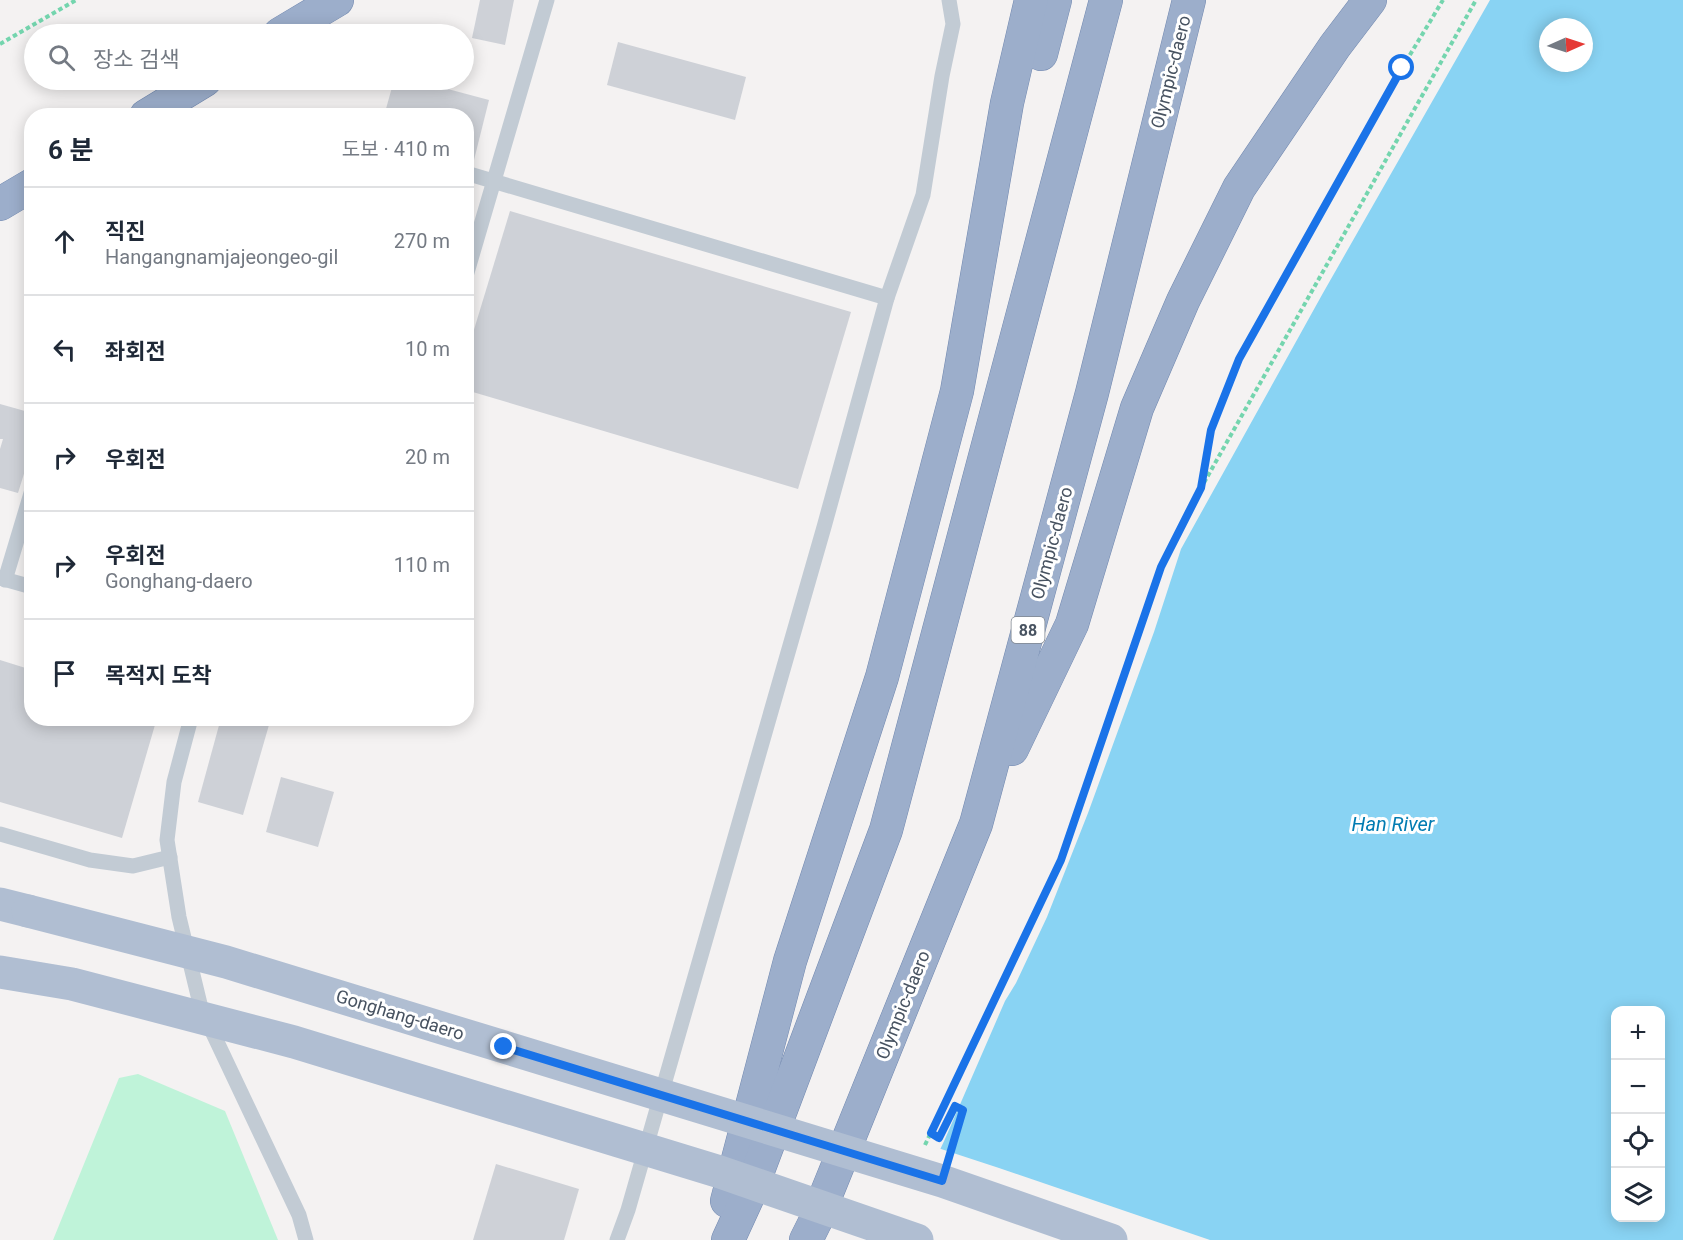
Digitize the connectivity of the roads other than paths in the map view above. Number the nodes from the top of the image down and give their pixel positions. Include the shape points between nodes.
1 (337, 0) edge
2 (547, 0) edge
3 (949, 0) edge
4 (1031, 0) edge
5 (1055, 0) edge
6 (1106, 0) edge
7 (1189, 0) edge
8 (1370, 0) edge
9 (297, 24) edge
10 (189, 90) edge
11 (159, 108) edge
12 (474, 175) edge
13 (496, 182) junction
14 (24, 189) edge
15 (0, 204) edge
16 (474, 251) edge
17 (887, 298) junction
18 (957, 391) junction
19 (24, 515) edge
20 (3, 579) edge
21 (24, 585) edge
22 (189, 726) edge
23 (976, 824) junction
24 (0, 834) edge
25 (170, 857) junction
26 (9, 908) edge
27 (0, 972) edge
28 (306, 1240) edge
29 (617, 1240) edge
30 (716, 1240) edge
31 (728, 1240) edge
32 (806, 1240) edge
33 (917, 1240) edge
34 (1111, 1240) edge

1 - 9 highway
2 - 13 lane
3 - 17 lane via 953,24 923,195
4 - 18 highway via 1007,103
5 - 18 highway
6 - 31 highway via 886,830 750,1192
7 - 23 highway, Olympic-daero / 88 via 1092,393
8 - 23 highway via 1239,188 1183,301 1137,408 1072,624
10 - 11 highway
12 - 13 lane
13 - 16 lane
13 - 17 lane
14 - 15 highway
17 - 29 lane
18 - 30 highway via 882,677 790,961
19 - 20 lane
20 - 21 lane
22 - 25 lane via 174,782 167,840
23 - 32 highway, Olympic-daero / 88
24 - 25 lane via 90,860 133,866
25 - 28 lane via 179,917 201,1008 300,1215
26 - 34 main road, Gonghang-daero, bridge via 226,962 942,1181
27 - 33 main road, bridge via 72,984 294,1042 720,1172

